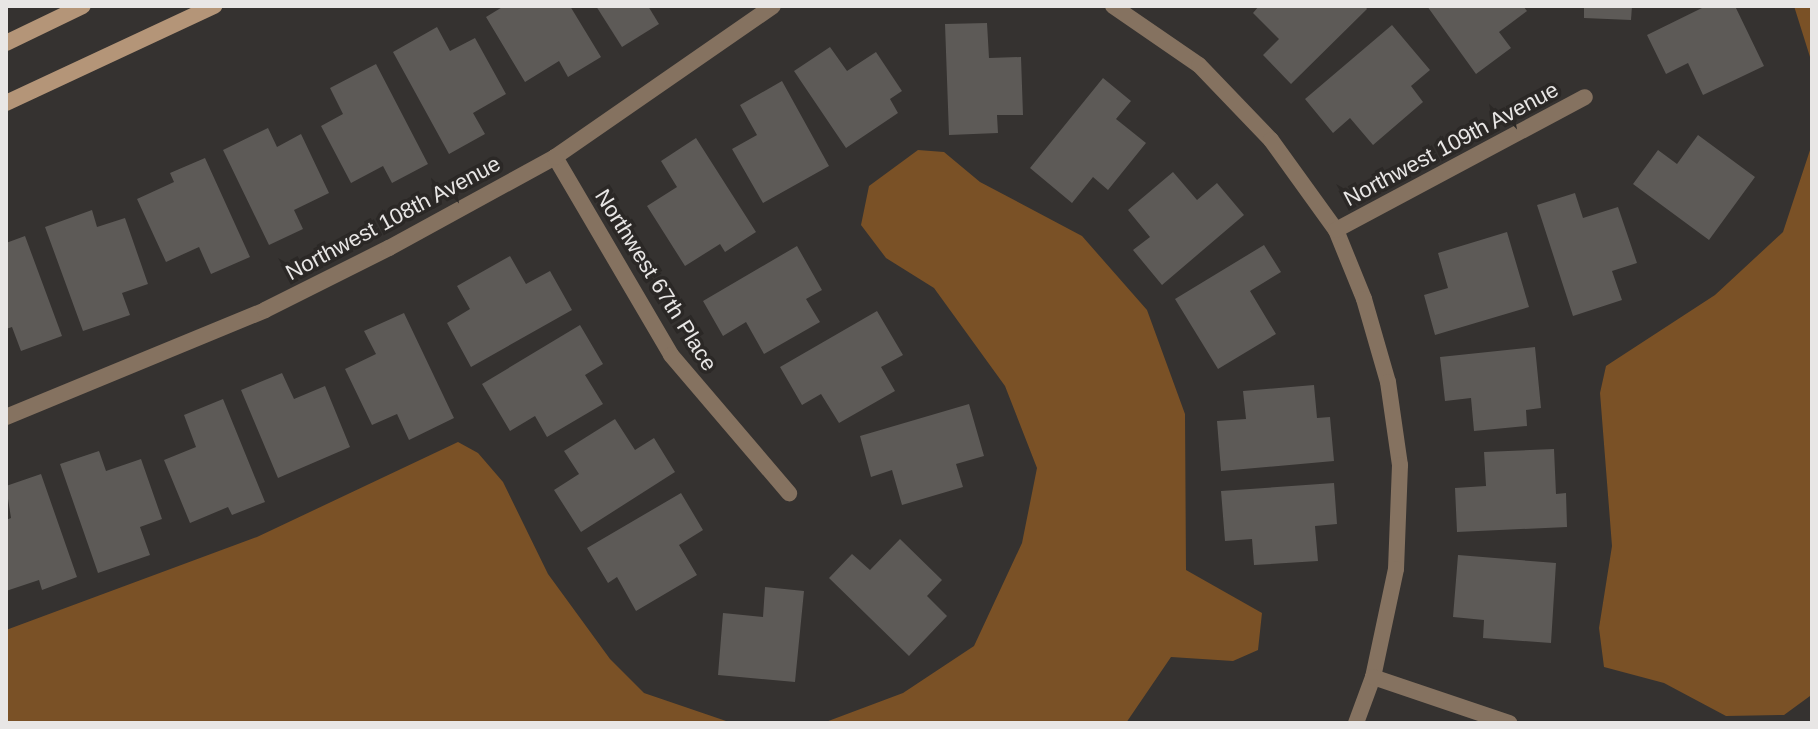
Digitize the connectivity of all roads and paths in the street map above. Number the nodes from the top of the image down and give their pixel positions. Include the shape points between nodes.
1 (83, 6) edge
2 (214, 6) edge
3 (773, 6) edge
4 (1113, 6) edge
5 (6, 43) edge
6 (1585, 97) dead end
7 (6, 103) edge
8 (555, 157) junction
9 (1336, 230) junction
10 (6, 417) edge
11 (789, 493) dead end
12 (1373, 677) junction
13 (1356, 723) edge
14 (1509, 723) edge

1 - 5 main road
2 - 7 main road
3 - 8 street, Northwest 108th Avenue
4 - 9 street via 1199,65 1271,140
6 - 9 street, Northwest 109th Avenue
8 - 10 street, Northwest 108th Avenue via 265,310
8 - 11 street, Northwest 67th Place via 671,355
9 - 12 street via 1364,299 1388,382 1400,465 1396,569
12 - 13 street
12 - 14 street

